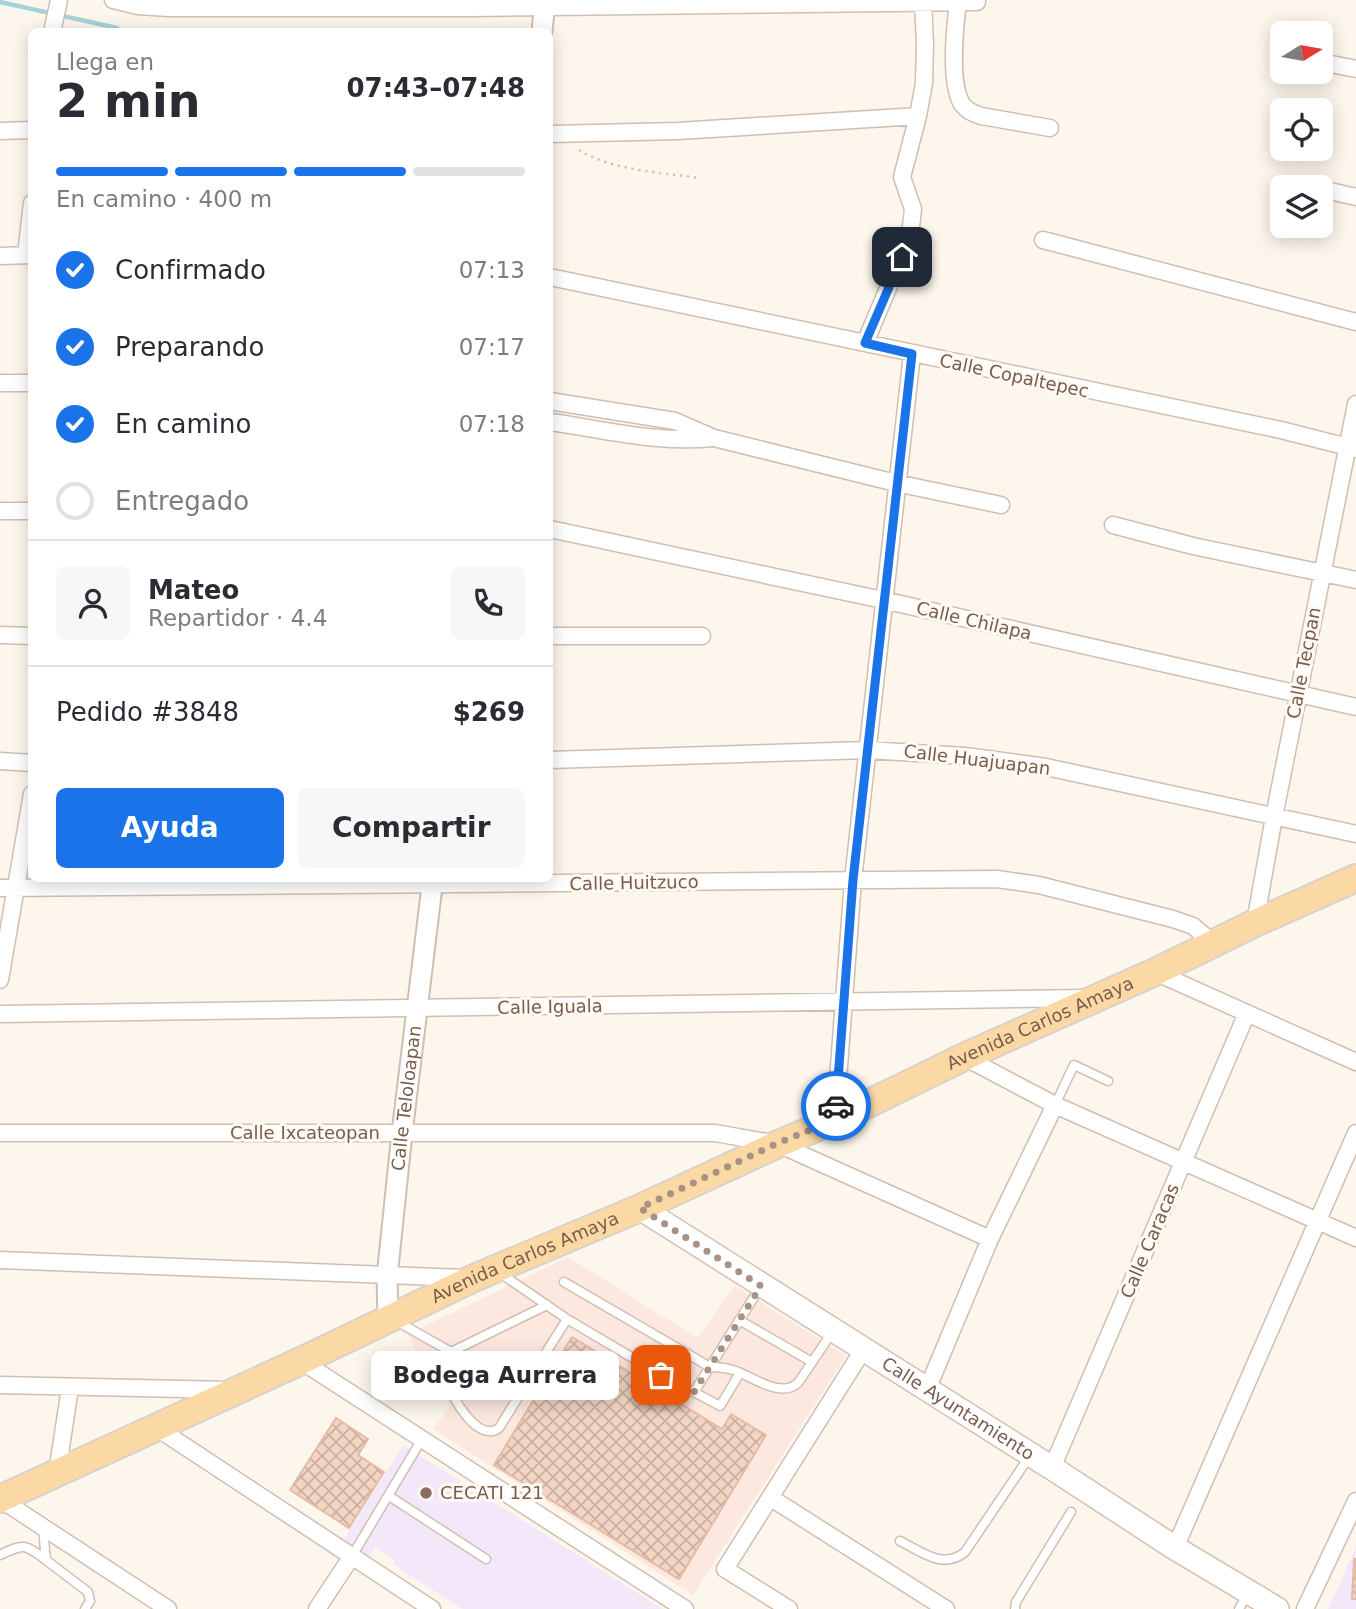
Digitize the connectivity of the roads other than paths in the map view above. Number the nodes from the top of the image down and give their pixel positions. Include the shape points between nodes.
1 (59, 0) edge
2 (113, 0) edge
3 (923, 2) junction
4 (958, 2) junction
5 (977, 2) dead end
6 (545, 3) edge
7 (53, 28) edge
8 (542, 28) edge
9 (1334, 65) edge
10 (1356, 69) edge
11 (918, 116) junction
12 (1050, 128) dead end
13 (0, 131) edge
14 (28, 131) edge
15 (553, 134) edge
16 (1333, 192) edge
17 (1356, 197) edge
18 (1043, 240) dead end
19 (28, 255) edge
20 (0, 256) edge
21 (553, 277) edge
22 (1356, 323) edge
23 (865, 343) junction
24 (912, 354) junction
25 (0, 383) edge
26 (28, 383) edge
27 (553, 401) edge
28 (1356, 404) edge
29 (553, 422) edge
30 (714, 438) junction
31 (1352, 448) edge
32 (896, 483) junction
33 (1001, 505) dead end
34 (28, 511) edge
35 (0, 512) edge
36 (1113, 525) dead end
37 (553, 530) edge
38 (1322, 573) junction
39 (1356, 580) edge
40 (883, 600) junction
41 (0, 635) edge
42 (28, 636) edge
43 (553, 636) edge
44 (702, 636) dead end
45 (1298, 695) junction
46 (1356, 707) edge
47 (868, 750) junction
48 (553, 760) edge
49 (0, 761) edge
50 (28, 763) edge
51 (28, 810) edge
52 (1274, 817) junction
53 (1356, 834) edge
54 (1356, 878) edge
55 (853, 880) junction
56 (553, 881) edge
57 (433, 882) edge
58 (8, 888) edge
59 (1255, 923) junction
60 (1213, 943) junction
61 (1155, 972) junction
62 (0, 980) edge
63 (1099, 997) junction
64 (842, 1003) junction
65 (416, 1009) junction
66 (1247, 1013) junction
67 (0, 1014) edge
68 (964, 1057) junction
69 (1356, 1062) edge
70 (1108, 1081) dead end
71 (1055, 1105) junction
72 (835, 1120) junction
73 (0, 1133) edge
74 (402, 1133) junction
75 (1356, 1133) edge
76 (778, 1143) junction
77 (1184, 1162) junction
78 (640, 1208) junction
79 (1317, 1222) junction
80 (1356, 1238) edge
81 (990, 1239) junction
82 (0, 1260) edge
83 (484, 1274) junction
84 (387, 1277) junction
85 (564, 1282) dead end
86 (761, 1286) junction
87 (547, 1305) junction
88 (388, 1319) junction
89 (567, 1319) junction
90 (739, 1320) junction
91 (833, 1331) junction
92 (863, 1350) junction
93 (451, 1352) junction
94 (301, 1361) junction
95 (812, 1362) junction
96 (710, 1367) junction
97 (740, 1373) junction
98 (0, 1385) edge
99 (70, 1388) junction
100 (235, 1390) junction
101 (927, 1390) junction
102 (694, 1392) junction
103 (518, 1395) junction
104 (157, 1428) junction
105 (422, 1439) junction
106 (1031, 1455) junction
107 (1052, 1468) junction
108 (57, 1473) junction
109 (389, 1496) junction
110 (771, 1498) junction
111 (0, 1499) edge
112 (1356, 1501) edge
113 (1071, 1512) dead end
114 (43, 1529) junction
115 (900, 1541) dead end
116 (1175, 1548) junction
117 (0, 1555) edge
118 (352, 1556) junction
119 (486, 1559) dead end
120 (46, 1560) junction
121 (1244, 1601) edge
122 (85, 1609) edge
123 (167, 1609) edge
124 (317, 1609) edge
125 (432, 1609) edge
126 (685, 1609) edge
127 (789, 1609) edge
128 (946, 1609) edge
129 (1015, 1609) edge
130 (1277, 1609) edge
131 (1305, 1609) edge

1 - 7 street
2 - 6 street via 169,8
3 - 4 street
3 - 6 street
3 - 11 street via 925,57
4 - 5 street
4 - 12 street via 954,47 959,97 965,108 981,116
6 - 8 street
9 - 10 street
11 - 15 street
11 - 23 street via 902,177 913,209 910,236
13 - 14 street
16 - 17 street
18 - 22 street
19 - 20 street
21 - 23 street, Calle Copaltepec
23 - 24 street, Calle Copaltepec
24 - 31 street, Calle Copaltepec
24 - 32 street
25 - 26 street
27 - 30 street via 675,421
28 - 31 street, Calle Tecpan
29 - 30 street via 670,439
30 - 32 street
31 - 38 street, Calle Tecpan
32 - 33 street
32 - 40 street
34 - 35 street
36 - 38 street
37 - 40 street, Calle Chilapa
38 - 39 street
38 - 45 street, Calle Tecpan
40 - 45 street, Calle Chilapa
40 - 47 street
41 - 42 street
43 - 44 street
45 - 46 street, Calle Chilapa
45 - 52 street, Calle Tecpan
47 - 48 street, Calle Huajuapan
47 - 52 street, Calle Huajuapan via 1046,767
47 - 55 street
49 - 50 street
51 - 58 street
52 - 53 street, Calle Huajuapan
52 - 59 street, Calle Tecpan
54 - 59 main road, Avenida Carlos Amaya
55 - 56 street, Calle Huitzuco
55 - 60 street, Calle Huitzuco via 997,879 1039,885 1173,919 1193,926
55 - 64 street
57 - 58 street, Calle Huitzuco
57 - 65 street, Calle Teloloapan
58 - 62 street
59 - 60 main road, Avenida Carlos Amaya
60 - 61 main road, Avenida Carlos Amaya
61 - 63 main road, Avenida Carlos Amaya
61 - 66 street
63 - 64 street, Calle Iguala
63 - 68 main road, Avenida Carlos Amaya
64 - 65 street, Calle Iguala
64 - 72 street
65 - 67 street, Calle Iguala
65 - 74 street, Calle Teloloapan
66 - 69 street
66 - 77 street, Calle Caracas
68 - 71 street
68 - 72 main road, Avenida Carlos Amaya
70 - 71 lane via 1072,1066
71 - 77 street
71 - 81 street
72 - 76 main road, Avenida Carlos Amaya
73 - 74 street, Calle Ixcateopan
74 - 76 street, Calle Ixcateopan via 687,1132
74 - 84 street, Calle Teloloapan
75 - 79 street
76 - 78 main road, Avenida Carlos Amaya
76 - 81 street, Calle Ixcateopan
77 - 79 street
77 - 107 street, Calle Caracas
78 - 83 main road, Avenida Carlos Amaya
78 - 86 main road, Calle Ayuntamiento
79 - 80 street
79 - 116 street
81 - 101 street
82 - 84 street
83 - 84 street
83 - 87 lane
83 - 88 main road, Avenida Carlos Amaya
84 - 88 street, Calle Teloloapan
85 - 96 lane
86 - 90 lane
86 - 91 main road, Calle Ayuntamiento
87 - 89 lane
87 - 93 lane
88 - 93 lane
88 - 94 main road, Avenida Carlos Amaya
89 - 102 lane
89 - 103 lane
90 - 95 lane
90 - 96 lane
91 - 92 main road, Calle Ayuntamiento
91 - 95 lane
92 - 101 main road, Calle Ayuntamiento
92 - 110 street
93 - 103 lane
93 - 103 lane via 447,1380 451,1392 459,1407 483,1430 499,1428
94 - 100 main road, Avenida Carlos Amaya
94 - 105 street
95 - 97 lane via 789,1389
96 - 97 lane
96 - 102 lane
97 - 102 lane via 720,1406
98 - 99 street
99 - 100 street
99 - 108 street
100 - 104 main road, Avenida Carlos Amaya
101 - 106 main road, Calle Ayuntamiento
104 - 108 main road, Avenida Carlos Amaya
104 - 118 street
105 - 109 lane
105 - 126 street
106 - 107 main road, Calle Ayuntamiento
106 - 115 lane via 960,1556 940,1561
107 - 116 main road, Calle Ayuntamiento
108 - 111 main road, Avenida Carlos Amaya
109 - 118 lane
109 - 119 lane
110 - 127 street via 725,1569
110 - 128 street
111 - 114 street
112 - 131 street
113 - 129 lane
114 - 120 lane
114 - 123 street
116 - 121 main road, Calle Ayuntamiento
117 - 120 lane via 24,1545
118 - 124 street
118 - 125 street
120 - 122 lane via 90,1595
121 - 130 main road, Calle Ayuntamiento

